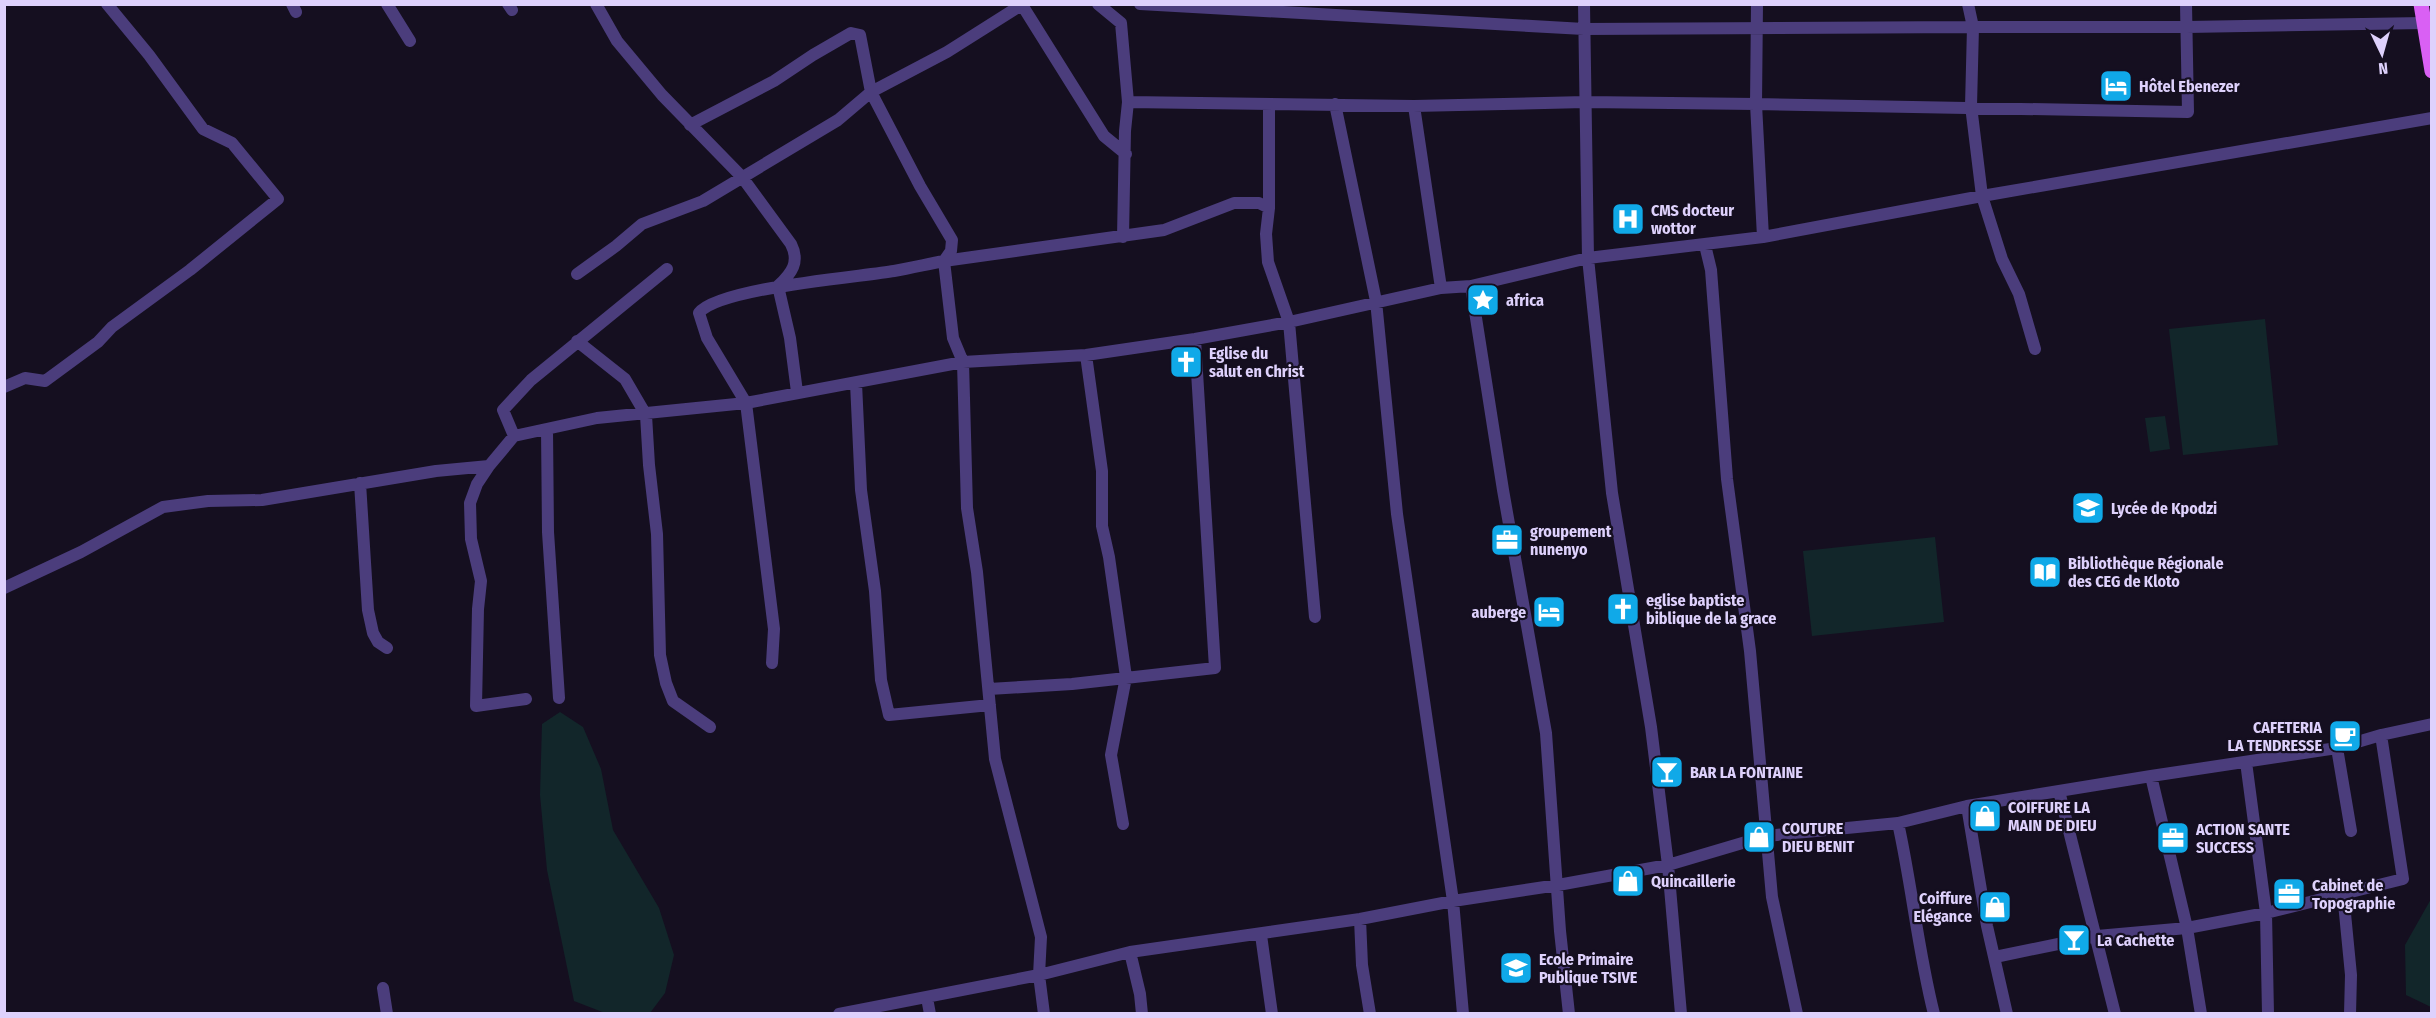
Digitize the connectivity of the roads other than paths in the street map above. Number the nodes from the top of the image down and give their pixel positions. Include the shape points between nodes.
1 (107, 4) edge
2 (387, 4) edge
3 (596, 4) edge
4 (1098, 4) edge
5 (1140, 4) edge
6 (1584, 4) edge
7 (1757, 4) edge
8 (1968, 4) edge
9 (2186, 4) edge
10 (2421, 4) edge
11 (1022, 5) edge
12 (2424, 23) junction
13 (1973, 27) junction
14 (2187, 27) junction
15 (1758, 28) junction
16 (1584, 29) junction
17 (410, 41) dead end
18 (2432, 70) edge
19 (872, 92) junction
20 (1128, 102) junction
21 (1585, 102) junction
22 (1269, 104) junction
23 (1335, 104) junction
24 (1756, 104) junction
25 (1414, 106) junction
26 (1971, 106) junction
27 (2432, 118) edge
28 (690, 125) junction
29 (1125, 154) junction
30 (742, 177) junction
31 (1982, 196) junction
32 (1269, 208) junction
33 (1123, 237) junction
34 (1763, 237) junction
35 (1705, 245) junction
36 (1588, 258) junction
37 (944, 261) junction
38 (666, 269) dead end
39 (577, 274) dead end
40 (778, 286) junction
41 (1471, 286) junction
42 (1442, 288) junction
43 (1376, 302) junction
44 (1289, 322) junction
45 (1195, 339) junction
46 (577, 341) junction
47 (2035, 349) dead end
48 (1086, 355) junction
49 (963, 362) junction
50 (856, 383) junction
51 (4, 387) edge
52 (797, 392) junction
53 (746, 403) junction
54 (646, 415) junction
55 (547, 430) junction
56 (514, 436) junction
57 (489, 466) junction
58 (360, 483) junction
59 (4, 588) edge
60 (1315, 617) dead end
61 (387, 648) dead end
62 (772, 663) dead end
63 (1126, 677) junction
64 (989, 689) junction
65 (559, 698) dead end
66 (526, 699) dead end
67 (990, 705) junction
68 (2432, 724) edge
69 (710, 727) dead end
70 (2381, 735) junction
71 (2337, 748) junction
72 (2246, 762) junction
73 (2151, 776) junction
74 (2059, 791) junction
75 (1967, 806) junction
76 (1123, 824) dead end
77 (1898, 824) junction
78 (2351, 831) dead end
79 (1766, 836) junction
80 (1668, 865) junction
81 (1558, 885) junction
82 (2343, 893) junction
83 (1453, 901) junction
84 (2266, 913) junction
85 (1360, 919) junction
86 (2187, 928) junction
87 (1261, 935) junction
88 (2097, 936) junction
89 (1130, 952) junction
90 (1995, 957) junction
91 (1039, 975) junction
92 (383, 988) dead end
93 (927, 998) junction
94 (387, 1014) edge
95 (839, 1014) edge
96 (930, 1014) edge
97 (1044, 1014) edge
98 (1142, 1014) edge
99 (1272, 1014) edge
100 (1370, 1014) edge
101 (1463, 1014) edge
102 (1569, 1014) edge
103 (1681, 1014) edge
104 (1797, 1014) edge
105 (1934, 1014) edge
106 (2007, 1014) edge
107 (2115, 1014) edge
108 (2201, 1014) edge
109 (2268, 1014) edge
110 (2350, 1014) edge

1 - 51 street via 203,129 232,143 278,199 45,381 25,378
2 - 17 street
3 - 28 street via 617,41
4 - 20 street via 1121,23
5 - 16 street
6 - 16 street
7 - 15 street
8 - 13 street
9 - 14 street
10 - 12 main road
11 - 19 street via 947,52
11 - 29 street via 1104,136
12 - 14 street
12 - 18 main road
13 - 14 street
13 - 15 street
13 - 26 street
14 - 26 street via 2188,112
15 - 16 street
15 - 24 street
16 - 21 street
19 - 28 street via 860,35 851,33 774,81
19 - 30 street via 837,120
19 - 37 street via 952,240
20 - 22 street
20 - 29 street
21 - 24 street
21 - 25 street
21 - 36 street
22 - 23 street
22 - 32 street
23 - 25 street
23 - 43 street
24 - 26 street
24 - 34 street
25 - 42 street
26 - 31 street
27 - 31 street
28 - 30 street
29 - 33 street
30 - 39 street via 703,201 642,224
30 - 40 street via 796,254 796,262
31 - 34 street
31 - 47 street
32 - 33 street via 1259,203 1234,203 1164,230
32 - 44 street via 1268,262
33 - 37 street
34 - 35 street
35 - 36 street
35 - 79 street via 1711,270 1727,480 1750,651
36 - 41 street
36 - 80 street via 1612,493 1651,727
37 - 40 street
37 - 49 street via 953,338
38 - 46 street
40 - 52 street
40 - 53 street via 724,299 703,307 699,313 707,338
41 - 42 street
41 - 81 street via 1546,733
42 - 43 street
43 - 44 street
43 - 83 street via 1397,514
44 - 45 street
44 - 60 street
45 - 48 street
45 - 63 street via 1215,668
46 - 54 street via 625,379
46 - 56 street via 503,410
48 - 49 street
48 - 63 street via 1102,471 1102,526
49 - 50 street
49 - 64 street via 967,508
50 - 52 street
50 - 67 street via 861,490 881,680 889,715
52 - 53 street
53 - 54 street
53 - 62 street via 774,629
54 - 55 street via 597,418
54 - 69 street via 657,534 660,655 673,701
55 - 56 street
55 - 65 street via 548,532
56 - 57 street
57 - 58 street
57 - 66 street via 470,503 471,539 481,581 476,706
58 - 59 street via 262,500 163,507
58 - 61 street via 369,610 373,633
63 - 64 street
63 - 76 street via 1111,755
64 - 67 street
67 - 91 street via 995,759 1041,937
68 - 70 street
70 - 71 street
70 - 82 street via 2403,879
71 - 72 street
71 - 78 street
72 - 73 street
72 - 84 street
73 - 74 street
73 - 86 street
74 - 75 street
74 - 88 street
75 - 77 street
75 - 90 street
77 - 79 street
77 - 105 street
79 - 80 street
79 - 104 street via 1772,897
80 - 81 street
80 - 103 street
81 - 83 street
81 - 102 street
82 - 84 street
82 - 110 street via 2351,975
83 - 85 street
83 - 101 street
84 - 86 street
84 - 109 street
85 - 87 street
85 - 100 street
86 - 88 street
86 - 108 street
87 - 89 street
87 - 99 street
88 - 90 street
88 - 107 street
89 - 91 street
89 - 98 street
90 - 106 street
91 - 93 street
91 - 97 street
92 - 94 street
93 - 95 street
93 - 96 street

